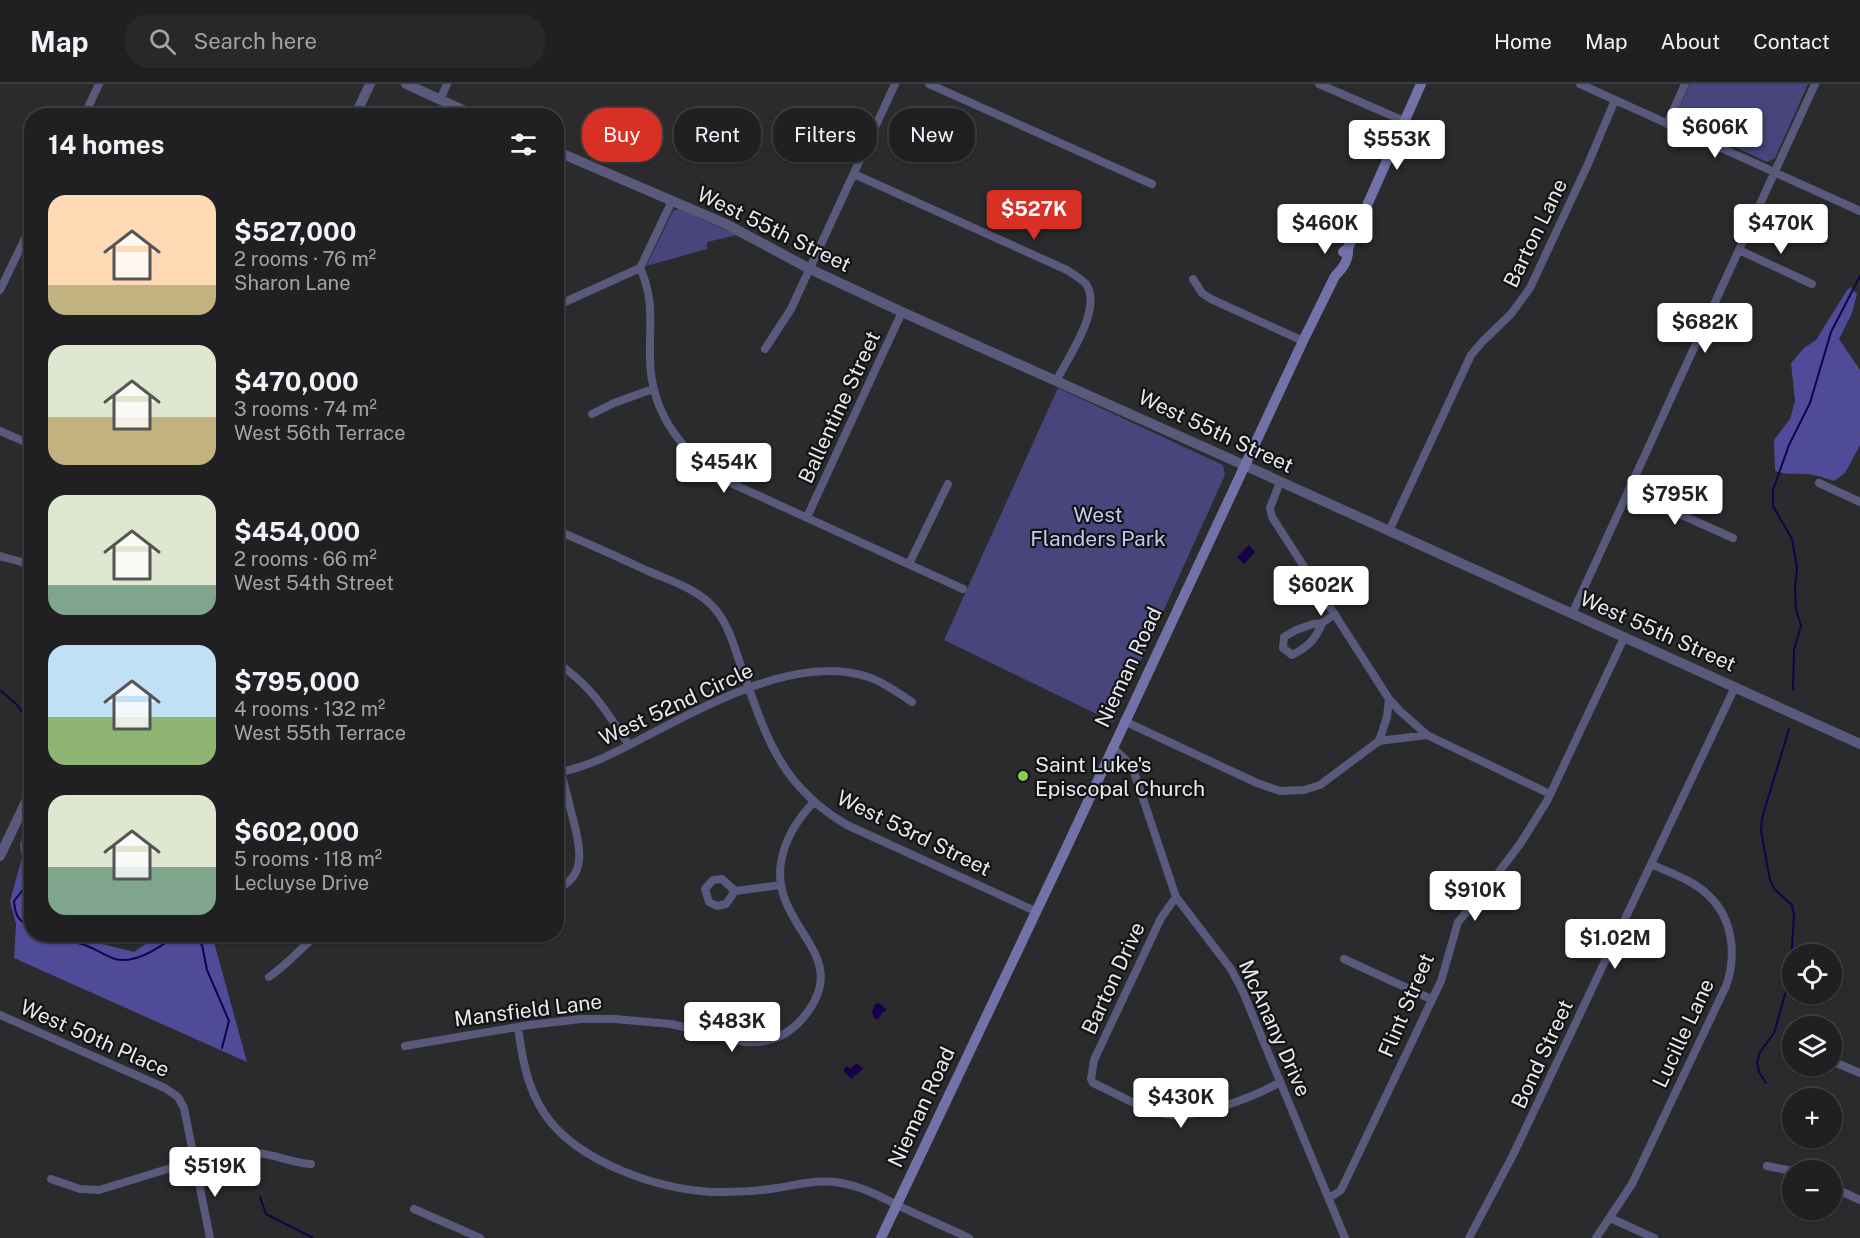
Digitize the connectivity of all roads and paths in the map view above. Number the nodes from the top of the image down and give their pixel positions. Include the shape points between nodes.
1 (99, 84) edge
2 (370, 84) edge
3 (406, 84) edge
4 (447, 84) edge
5 (895, 84) edge
6 (929, 84) edge
7 (1319, 84) edge
8 (1420, 84) edge
9 (1580, 84) edge
10 (1685, 84) edge
11 (1815, 84) edge
12 (440, 100) junction
13 (1615, 100) junction
14 (88, 108) edge
15 (359, 108) edge
16 (458, 108) edge
17 (1404, 121) junction
18 (1667, 124) junction
19 (564, 154) edge
20 (1775, 173) junction
21 (854, 174) junction
22 (1152, 184) dead end
23 (672, 201) junction
24 (1860, 211) edge
25 (24, 240) edge
26 (1739, 250) junction
27 (640, 268) junction
28 (810, 269) junction
29 (1193, 279) dead end
30 (1812, 284) dead end
31 (0, 290) edge
32 (564, 302) edge
33 (902, 312) junction
34 (1303, 341) junction
35 (765, 349) dead end
36 (1056, 381) junction
37 (653, 389) junction
38 (592, 414) dead end
39 (0, 431) edge
40 (24, 442) edge
41 (1246, 466) junction
42 (1280, 482) junction
43 (1818, 483) dead end
44 (948, 484) dead end
45 (1628, 491) junction
46 (1860, 502) edge
47 (807, 517) junction
48 (1389, 531) junction
49 (564, 534) edge
50 (1733, 538) dead end
51 (0, 556) edge
52 (24, 563) edge
53 (909, 564) junction
54 (963, 589) dead end
55 (1335, 614) junction
56 (1572, 614) junction
57 (1322, 623) junction
58 (1624, 638) junction
59 (564, 668) edge
60 (1735, 687) junction
61 (749, 689) junction
62 (1389, 699) junction
63 (912, 702) dead end
64 (1124, 722) junction
65 (1427, 735) junction
66 (1379, 741) junction
67 (1860, 744) edge
68 (629, 746) junction
69 (1112, 747) junction
70 (564, 771) edge
71 (564, 791) edge
72 (1550, 794) junction
73 (814, 802) junction
74 (24, 805) edge
75 (1, 852) edge
76 (1651, 864) junction
77 (564, 884) edge
78 (781, 885) junction
79 (735, 891) dead end
80 (1176, 897) junction
81 (1035, 911) junction
82 (309, 942) edge
83 (1344, 959) dead end
84 (269, 977) dead end
85 (1431, 999) junction
86 (1, 1017) edge
87 (518, 1027) junction
88 (405, 1046) dead end
89 (1842, 1066) edge
90 (1860, 1074) edge
91 (1280, 1082) junction
92 (196, 1163) junction
93 (311, 1164) dead end
94 (1767, 1166) dead end
95 (1782, 1169) edge
96 (51, 1179) dead end
97 (1842, 1192) edge
98 (1329, 1198) junction
99 (1860, 1200) edge
100 (896, 1204) junction
101 (414, 1209) dead end
102 (1610, 1218) junction
103 (210, 1238) edge
104 (480, 1238) edge
105 (880, 1238) edge
106 (969, 1238) edge
107 (1345, 1238) edge
108 (1468, 1238) edge
109 (1596, 1238) edge
110 (1654, 1238) edge

1 - 14 street
2 - 15 street
3 - 12 street
4 - 12 street
5 - 21 street
6 - 22 street
7 - 17 street
8 - 17 main road, Nieman Road
9 - 13 street
10 - 18 street
11 - 20 street
12 - 16 street
13 - 18 street
13 - 48 street, Barton Lane via 1530,288 1512,314 1471,355
17 - 34 main road, Nieman Road
18 - 20 street
19 - 23 street, West 55th Street
20 - 24 street
20 - 26 street
21 - 28 street
21 - 36 street via 1067,270 1085,284 1092,297 1089,314
23 - 27 street
23 - 28 street, West 55th Street via 726,224
25 - 31 street
26 - 30 street
26 - 45 street
27 - 32 street
27 - 37 street via 650,298
28 - 33 street, West 55th Street
28 - 35 street via 791,309
29 - 34 street via 1211,299
33 - 36 street, West 55th Street
33 - 47 street, Ballentine Street
34 - 41 main road, Nieman Road
36 - 41 street, West 55th Street
37 - 38 street
37 - 47 street via 671,429 710,471
39 - 40 street
41 - 42 street, West 55th Street
41 - 64 main road, Nieman Road
42 - 48 street, West 55th Street
42 - 55 street via 1270,508 1272,517
43 - 46 street
44 - 53 street
45 - 50 street
45 - 56 street
47 - 53 street
48 - 56 street, West 55th Street
49 - 61 street, West 53rd Street via 705,599 727,627
51 - 52 street
53 - 54 street
55 - 57 street
55 - 62 street
56 - 58 street, West 55th Street
57 - 57 street via 1284,637 1283,648 1292,655 1305,649
58 - 60 street, West 55th Street
58 - 72 street, Flint Street
59 - 68 street via 594,694
60 - 67 street, West 55th Street
60 - 76 street, Bond Street
61 - 63 street, West 52nd Circle via 785,676 827,670 868,677
61 - 68 street, West 52nd Circle
61 - 73 street, West 53rd Street via 775,754
62 - 65 street
62 - 66 street
64 - 66 street via 1269,789 1290,792 1320,785
64 - 69 main road, Nieman Road
65 - 66 street
65 - 72 street
68 - 70 street, West 52nd Circle
69 - 80 street, McAnany Drive via 1132,766
69 - 81 main road, Nieman Road
71 - 77 street via 581,852 579,867
72 - 85 street, Flint Street via 1520,844 1458,922 1441,981
73 - 78 street, Mansfield Lane via 789,836
73 - 81 street, West 53rd Street via 847,825
74 - 75 street
76 - 102 street, Lucille Lane via 1708,894 1727,925 1732,961 1730,975 1632,1184
76 - 108 street, Bond Street via 1513,1155
78 - 79 street
78 - 87 street, Mansfield Lane via 787,904 815,952 820,973 819,989 810,1010 783,1035 745,1042 671,1024 615,1018
80 - 91 street, McAnany Drive via 1231,969
80 - 91 street, Barton Drive via 1161,918 1094,1060 1090,1079 1152,1110 1178,1116 1249,1097
81 - 100 main road, Nieman Road
82 - 84 street
83 - 85 street
85 - 98 street, Flint Street via 1343,1186
86 - 92 street, West 50th Place via 178,1097
87 - 88 street, Mansfield Lane
87 - 100 street via 527,1078 545,1115 568,1140 605,1162 642,1178 692,1190 753,1191 836,1182 860,1187
89 - 90 street
91 - 98 street, McAnany Drive
92 - 93 street via 256,1153
92 - 96 street via 99,1190 84,1190
92 - 103 street
94 - 95 street
97 - 99 street
98 - 107 street, McAnany Drive
100 - 105 main road, Nieman Road
100 - 106 street
101 - 104 street
102 - 109 street, Lucille Lane
102 - 110 street

